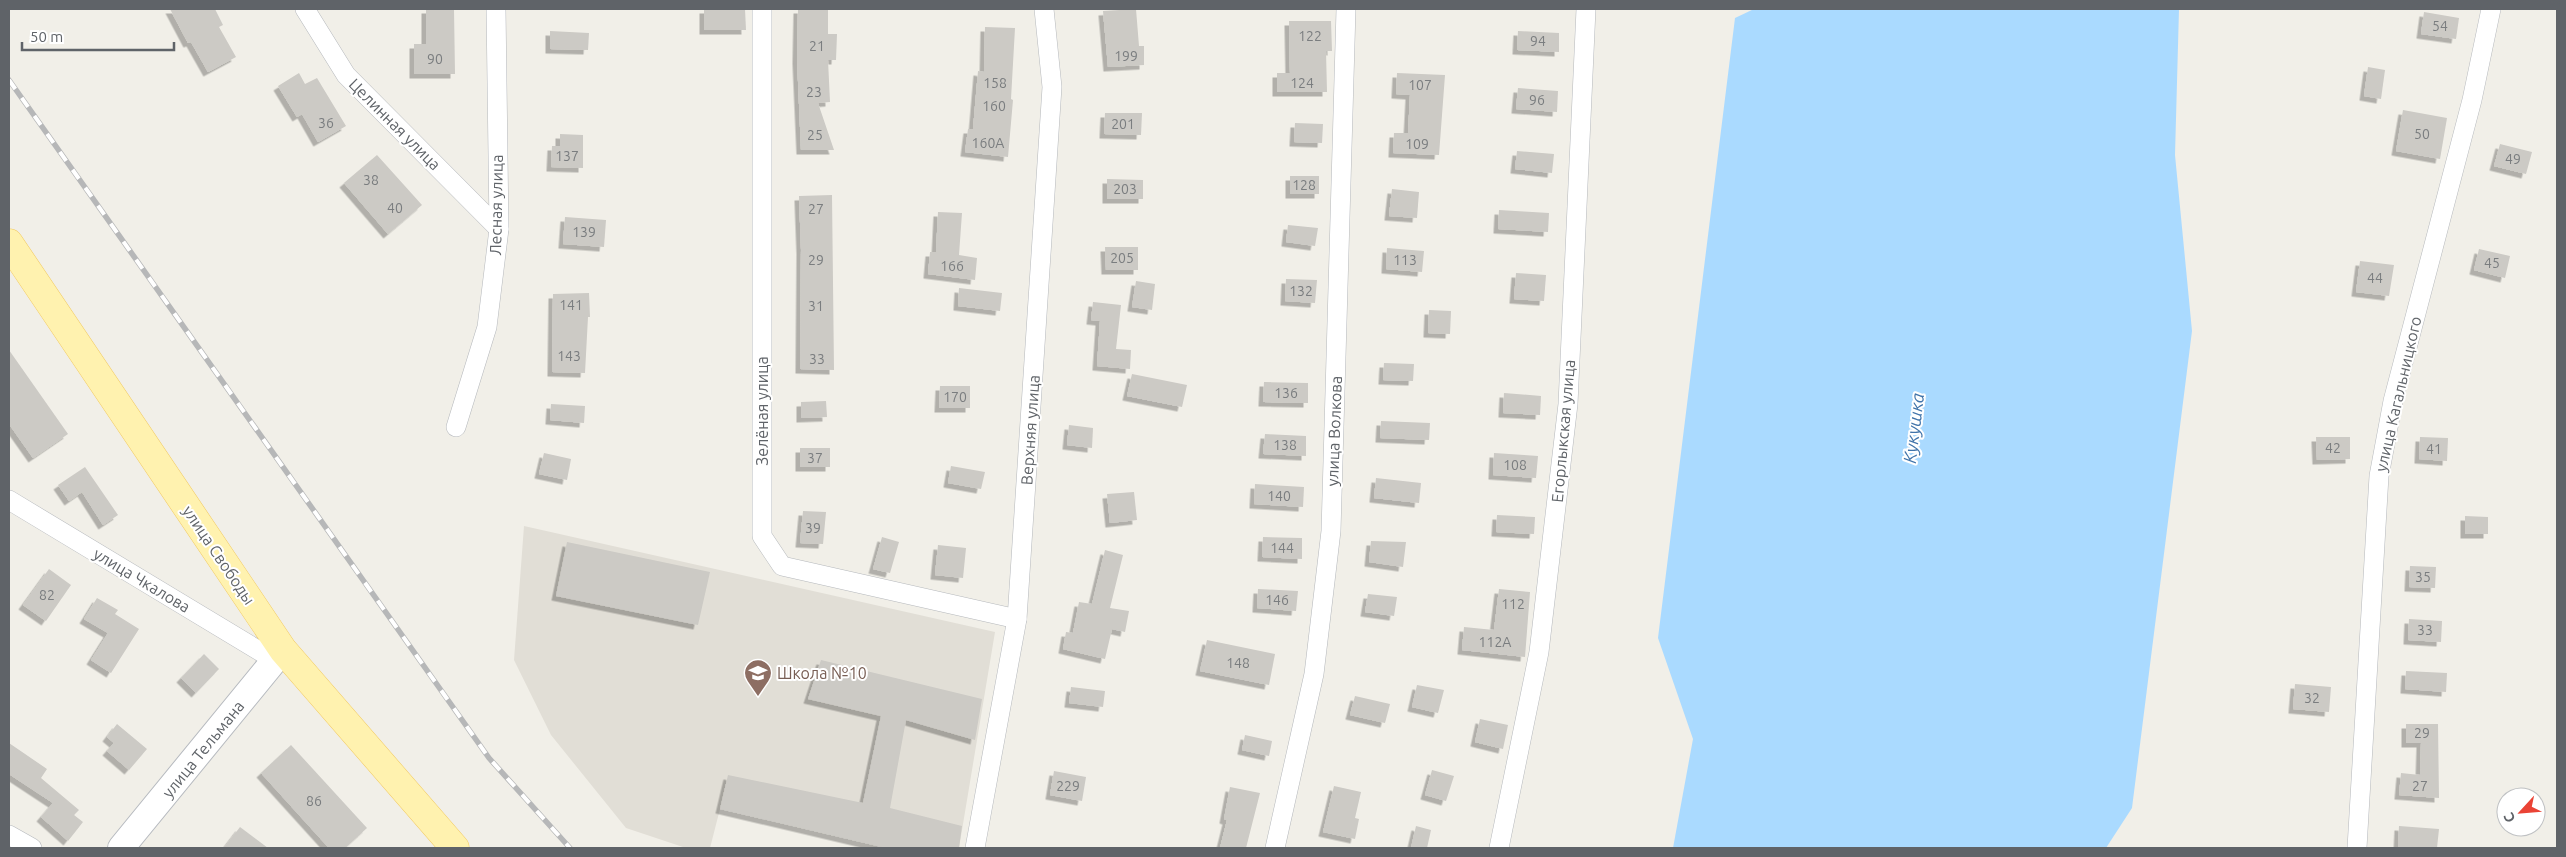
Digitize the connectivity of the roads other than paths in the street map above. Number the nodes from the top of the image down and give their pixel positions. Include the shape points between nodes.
1 (305, 9) edge
2 (496, 9) edge
3 (762, 9) edge
4 (1044, 9) edge
5 (1346, 9) edge
6 (1586, 9) edge
7 (2491, 9) edge
8 (499, 230) junction
9 (9, 243) edge
10 (456, 427) dead end
11 (9, 500) edge
12 (1017, 619) junction
13 (279, 655) junction
14 (9, 835) edge
15 (32, 848) edge
16 (122, 848) edge
17 (455, 848) edge
18 (975, 848) edge
19 (1275, 848) edge
20 (1499, 848) edge
21 (2357, 848) edge

1 - 8 street, Целинная улица via 346,75
2 - 8 street, Лесная улица
3 - 12 street, Зелёная улица via 762,536 782,566
4 - 12 street, Верхняя улица via 1052,87
5 - 19 street, улица Волкова via 1332,531 1314,674
6 - 20 street, Егорлыкская улица via 1568,404 1540,652
7 - 21 street, улица Кагальницкого via 2472,100 2393,401 2379,476
8 - 10 street, Лесная улица via 487,327
9 - 13 main road, улица Свободы
11 - 13 street, улица Чкалова
12 - 18 street, Верхняя улица
13 - 16 main road, улица Тельмана
13 - 17 main road, улица Свободы
14 - 15 street

